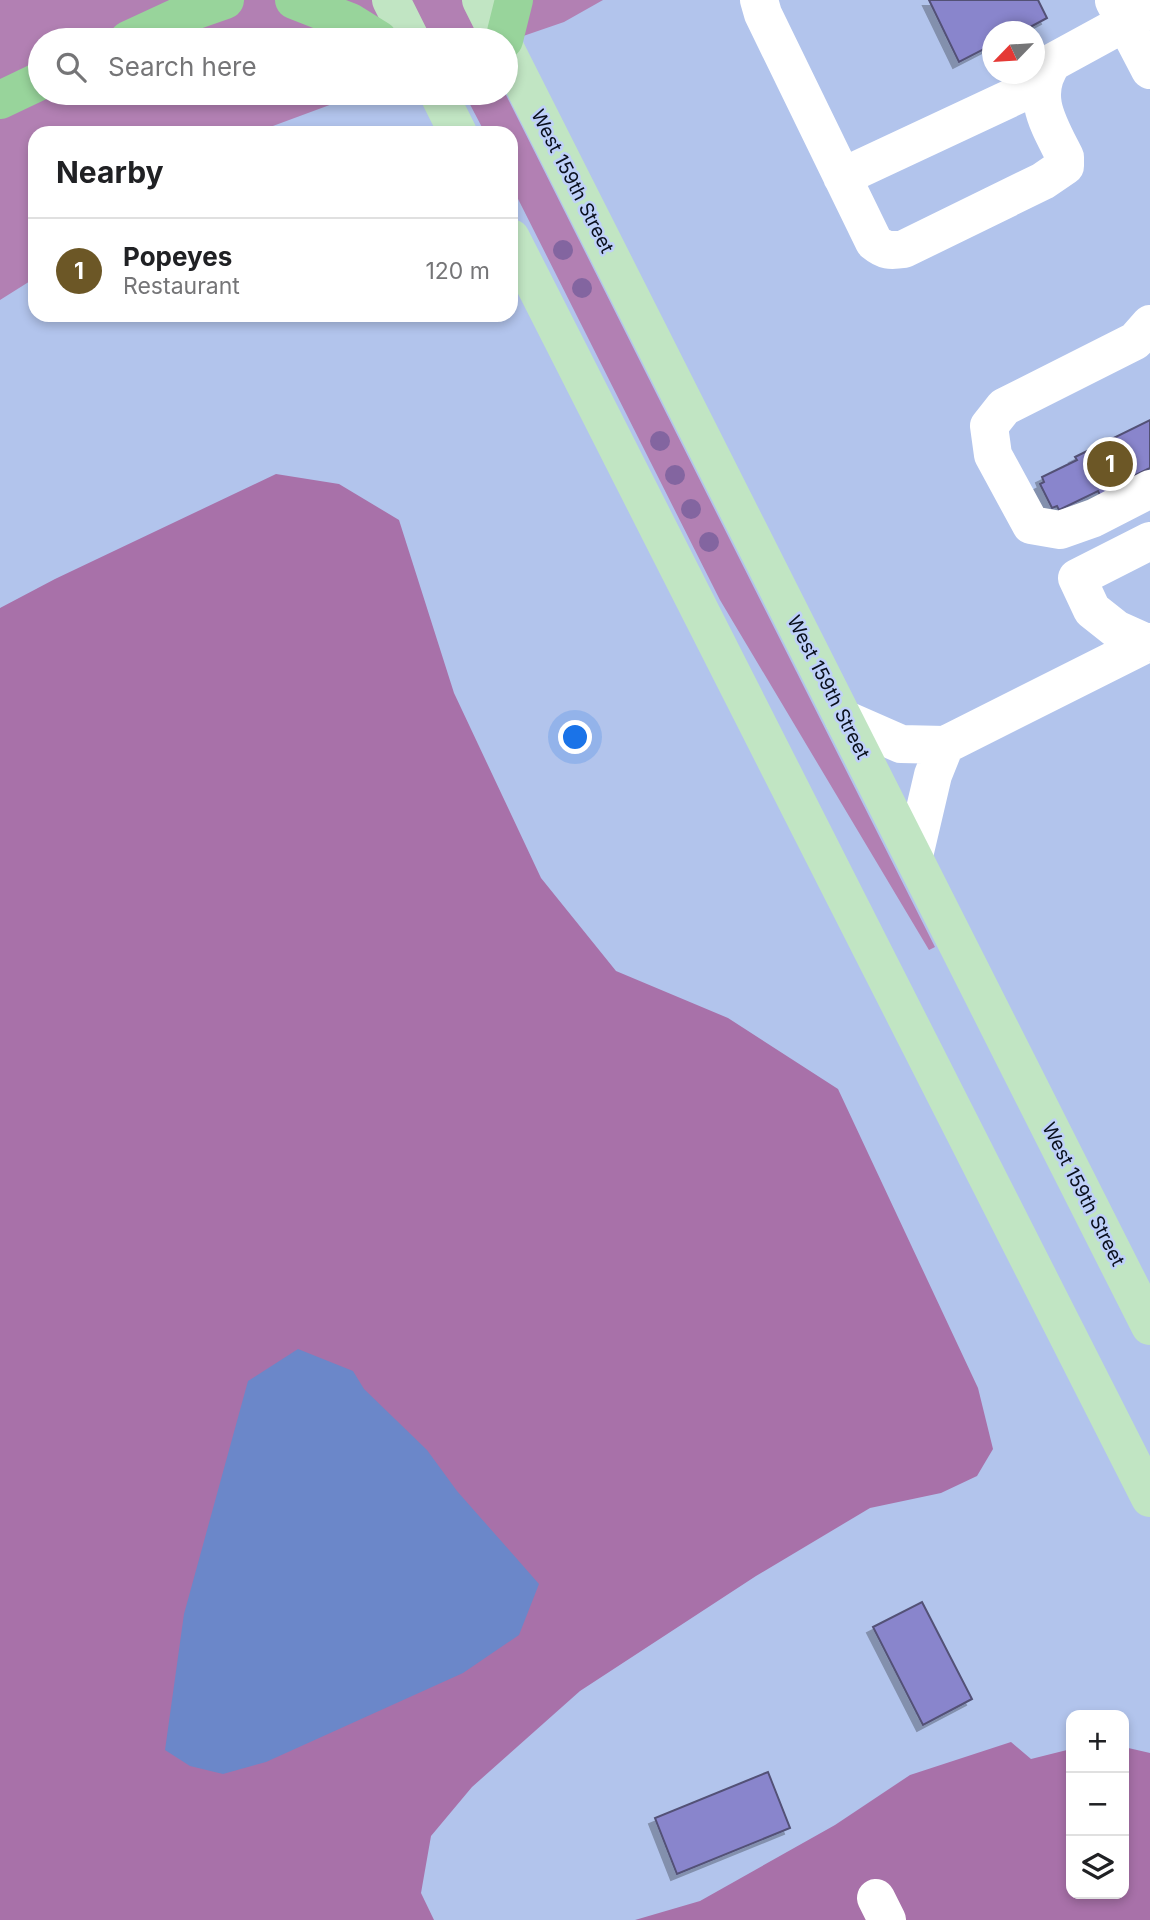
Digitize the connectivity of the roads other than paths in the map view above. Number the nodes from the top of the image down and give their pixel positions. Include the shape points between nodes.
1 (225, 0) edge
2 (294, 0) edge
3 (391, 0) edge
4 (481, 0) edge
5 (514, 0) edge
6 (759, 0) edge
7 (1130, 10) edge
8 (154, 28) edge
9 (360, 28) edge
10 (405, 28) edge
11 (496, 28) edge
12 (506, 28) edge
13 (1150, 70) edge
14 (1045, 73) edge
15 (518, 74) edge
16 (1041, 84) edge
17 (1043, 84) edge
18 (28, 87) edge
19 (0, 100) edge
20 (444, 105) edge
21 (454, 126) edge
22 (842, 177) junction
23 (518, 252) edge
24 (1150, 324) edge
25 (1150, 489) edge
26 (1150, 541) edge
27 (1092, 610) junction
28 (1149, 643) edge
29 (1082, 676) junction
30 (844, 719) junction
31 (945, 745) junction
32 (914, 856) junction
33 (1150, 1326) edge
34 (1150, 1498) edge

1 - 8 highway
2 - 9 highway
3 - 10 main road
4 - 11 main road
5 - 12 highway
6 - 22 lane
7 - 13 lane
7 - 14 lane via 1053,62
15 - 30 main road, West 159th Street
16 - 22 lane
17 - 22 lane via 1041,104 1065,166 904,249 884,251 874,242
18 - 19 highway
20 - 21 main road
23 - 34 main road
24 - 25 lane via 1135,341 1004,407 989,426 993,455 1031,524 1060,530
26 - 27 lane via 1077,578
27 - 28 lane via 1116,628
27 - 29 lane
28 - 29 lane
29 - 31 lane
30 - 31 lane via 901,744
30 - 32 main road, West 159th Street
31 - 32 lane
32 - 33 main road, West 159th Street

